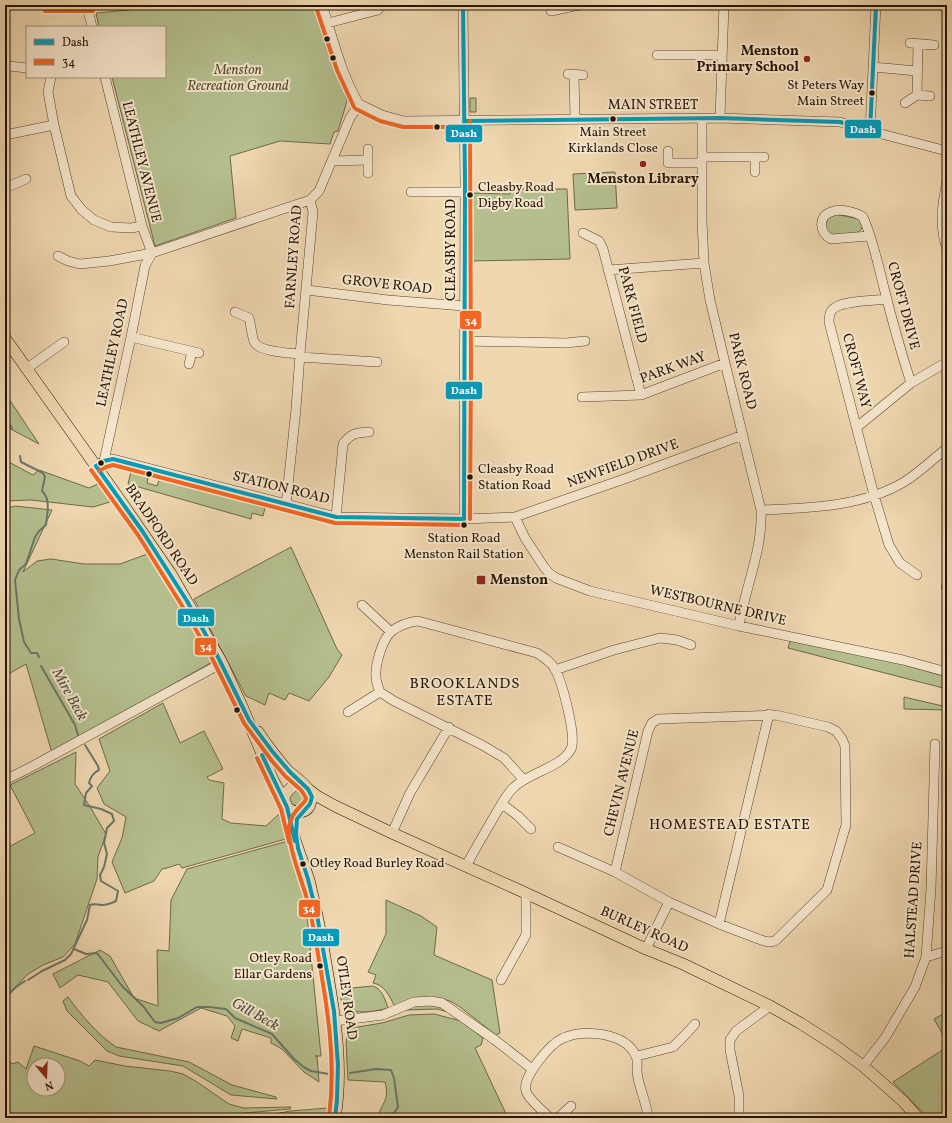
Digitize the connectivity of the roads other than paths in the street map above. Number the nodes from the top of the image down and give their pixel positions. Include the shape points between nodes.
1 (45, 5) edge
2 (87, 5) edge
3 (94, 5) edge
4 (322, 5) edge
5 (381, 5) edge
6 (463, 5) edge
7 (578, 5) edge
8 (724, 5) edge
9 (876, 5) edge
10 (551, 11) dead end
11 (328, 22) junction
12 (92, 26) edge
13 (934, 45) dead end
14 (657, 55) dead end
15 (722, 55) junction
16 (9, 66) dead end
17 (873, 67) junction
18 (26, 68) edge
19 (917, 71) junction
20 (575, 75) dead end
21 (50, 78) edge
22 (105, 78) edge
23 (917, 94) junction
24 (930, 96) dead end
25 (905, 103) dead end
26 (360, 104) junction
27 (720, 118) junction
28 (702, 119) junction
29 (575, 120) junction
30 (464, 121) junction
31 (54, 126) junction
32 (870, 131) junction
33 (5, 135) edge
34 (368, 149) dead end
35 (668, 151) dead end
36 (947, 151) edge
37 (368, 160) junction
38 (702, 160) junction
39 (332, 161) junction
40 (754, 172) dead end
41 (368, 173) dead end
42 (26, 179) dead end
43 (947, 181) edge
44 (5, 188) edge
45 (411, 192) dead end
46 (465, 192) junction
47 (310, 200) junction
48 (142, 226) junction
49 (583, 234) dead end
50 (870, 236) junction
51 (947, 249) edge
52 (152, 253) junction
53 (58, 256) dead end
54 (704, 264) junction
55 (608, 270) junction
56 (307, 290) junction
57 (886, 299) junction
58 (464, 306) junction
59 (235, 312) dead end
60 (131, 337) junction
61 (5, 338) edge
62 (465, 341) junction
63 (585, 341) dead end
64 (64, 342) dead end
65 (300, 355) junction
66 (377, 362) dead end
67 (947, 362) edge
68 (725, 363) junction
69 (189, 364) dead end
70 (26, 369) junction
71 (911, 383) junction
72 (641, 395) junction
73 (582, 397) dead end
74 (857, 427) junction
75 (369, 432) dead end
76 (743, 434) junction
77 (947, 448) edge
78 (101, 467) junction
79 (874, 495) junction
80 (286, 505) junction
81 (761, 510) junction
82 (336, 517) junction
83 (515, 517) junction
84 (464, 519) junction
85 (917, 575) dead end
86 (362, 605) dead end
87 (739, 626) junction
88 (391, 632) junction
89 (691, 645) dead end
90 (222, 663) junction
91 (555, 670) junction
92 (947, 672) edge
93 (380, 692) junction
94 (348, 712) dead end
95 (769, 714) junction
96 (248, 718) junction
97 (449, 727) junction
98 (935, 744) dead end
99 (523, 779) junction
100 (5, 780) edge
101 (304, 785) junction
102 (502, 804) junction
103 (286, 806) junction
104 (335, 806) junction
105 (305, 810) junction
106 (531, 829) dead end
107 (392, 833) junction
108 (298, 847) junction
109 (558, 847) dead end
110 (466, 866) junction
111 (615, 872) junction
112 (526, 893) junction
113 (669, 902) junction
114 (719, 924) junction
115 (646, 949) junction
116 (947, 951) edge
117 (926, 958) junction
118 (501, 980) dead end
119 (770, 1006) junction
120 (335, 1021) junction
121 (695, 1024) dead end
122 (636, 1056) junction
123 (863, 1066) junction
124 (532, 1069) junction
125 (571, 1106) dead end
126 (335, 1118) edge
127 (550, 1118) edge
128 (558, 1118) edge
129 (648, 1118) edge
130 (739, 1118) edge
131 (918, 1118) edge

1 - 2 street
2 - 3 street
2 - 12 street
4 - 11 street
5 - 11 street via 378,10
6 - 30 street, CLEASBY ROAD
7 - 10 street
8 - 15 street
9 - 17 street
11 - 26 street via 345,76
13 - 19 street via 914,44
14 - 15 street
15 - 27 street
16 - 18 street
17 - 19 street
17 - 32 street
19 - 23 street
20 - 29 street
21 - 31 street via 48,92
22 - 48 street, LEATHLEY AVENUE
23 - 24 street
23 - 25 street
26 - 30 street, MAIN STREET via 382,115 404,121
26 - 39 street, FARNLEY ROAD via 350,118
27 - 28 street, MAIN STREET
27 - 32 street, MAIN STREET via 840,122
28 - 29 street, MAIN STREET
28 - 38 street, PARK ROAD
29 - 30 street, MAIN STREET
30 - 46 street, CLEASBY ROAD
31 - 33 street
31 - 48 street via 71,196 82,210 94,220 111,227
32 - 36 street, MAIN STREET
34 - 37 street
35 - 38 street via 668,163
37 - 39 street
37 - 41 street
38 - 40 street via 759,157
38 - 54 street, PARK ROAD
39 - 47 street, FARNLEY ROAD via 319,191
42 - 44 street
43 - 51 street via 941,218
45 - 46 street
46 - 58 street, CLEASBY ROAD
47 - 52 street
47 - 56 street, FARNLEY ROAD via 313,212
48 - 52 street, LEATHLEY AVENUE
49 - 55 street, PARK FIELD via 600,240
50 - 50 street, CROFT DRIVE via 860,215 835,211 825,215 822,222 822,232 831,239
50 - 57 street, CROFT DRIVE
52 - 53 street via 80,264
52 - 60 street, LEATHLEY ROAD via 145,266
54 - 55 street
54 - 68 street, PARK ROAD
55 - 72 street, PARK FIELD
56 - 58 street, GROVE ROAD
56 - 65 street, FARNLEY ROAD
57 - 71 street, CROFT DRIVE
57 - 74 street, CROFT WAY via 837,306 829,316
58 - 62 street, CLEASBY ROAD
59 - 65 street via 249,318 254,342 259,347
60 - 69 street via 196,353
60 - 78 street, LEATHLEY ROAD
61 - 70 main road, BRADFORD ROAD
62 - 63 street
62 - 84 street, CLEASBY ROAD
64 - 70 street
65 - 66 street
65 - 80 street, FARNLEY ROAD
67 - 71 street
68 - 72 street, PARK WAY
68 - 76 street, PARK ROAD
70 - 78 main road, BRADFORD ROAD
71 - 74 street
72 - 73 street, PARK WAY
74 - 79 street, CROFT WAY
75 - 82 street via 355,433 343,444
76 - 81 street, PARK ROAD
76 - 83 street, NEWFIELD DRIVE
77 - 79 street via 905,481 890,490
78 - 80 street, STATION ROAD via 113,459
78 - 90 main road, BRADFORD ROAD via 171,574
79 - 81 street via 842,503
79 - 85 street, CROFT WAY via 889,545 900,563
80 - 82 street, STATION ROAD
81 - 87 street, PARK ROAD via 762,527
82 - 84 street, STATION ROAD
83 - 84 street, NEWFIELD DRIVE
83 - 87 street, WESTBOURNE DRIVE via 544,567 556,578 590,590
86 - 88 street
87 - 92 street, WESTBOURNE DRIVE via 903,660
88 - 91 street via 407,622 418,622 537,653 548,660
88 - 93 street via 381,648 376,669
89 - 91 street via 660,638
90 - 96 main road, BRADFORD ROAD
90 - 100 street
91 - 99 street via 571,725 571,749 553,766
93 - 94 street
93 - 97 street
95 - 111 street, CHEVIN AVENUE via 658,719 652,723
95 - 114 street
95 - 114 street, CHEVIN AVENUE via 828,727 836,731 842,739 845,746 846,825 827,890 775,941 764,941
96 - 101 main road, BRADFORD ROAD via 287,770
96 - 103 main road, BRADFORD ROAD
97 - 99 street via 504,758
97 - 107 street via 410,793
98 - 117 street, HALSTEAD DRIVE via 931,889
99 - 102 street
101 - 103 main road via 286,791
101 - 104 main road, BURLEY ROAD
101 - 105 main road via 312,797
102 - 106 street
102 - 110 street
103 - 105 main road via 293,812
103 - 108 main road
104 - 105 main road, BURLEY ROAD via 321,805
104 - 107 main road, BURLEY ROAD
105 - 108 main road via 298,817 296,824
107 - 110 main road, BURLEY ROAD
108 - 120 main road, OTLEY ROAD via 309,880 323,943
109 - 111 street
110 - 112 main road, BURLEY ROAD
111 - 113 street
112 - 115 main road, BURLEY ROAD
112 - 118 street via 526,935
113 - 114 street, CHEVIN AVENUE
113 - 115 street
115 - 119 main road, BURLEY ROAD
116 - 117 street
117 - 123 street, HALSTEAD DRIVE via 915,987 885,1038
119 - 123 main road, BURLEY ROAD via 833,1044
119 - 130 street via 736,1031 730,1040 739,1096
120 - 124 street via 383,1015 414,1002 442,1003
120 - 126 main road, OTLEY ROAD via 339,1089
121 - 122 street via 673,1047
122 - 124 street via 629,1046 616,1037 583,1033 562,1038
122 - 129 street via 638,1080
123 - 131 main road, BURLEY ROAD via 903,1101
124 - 127 street via 526,1081 526,1092
125 - 128 street

